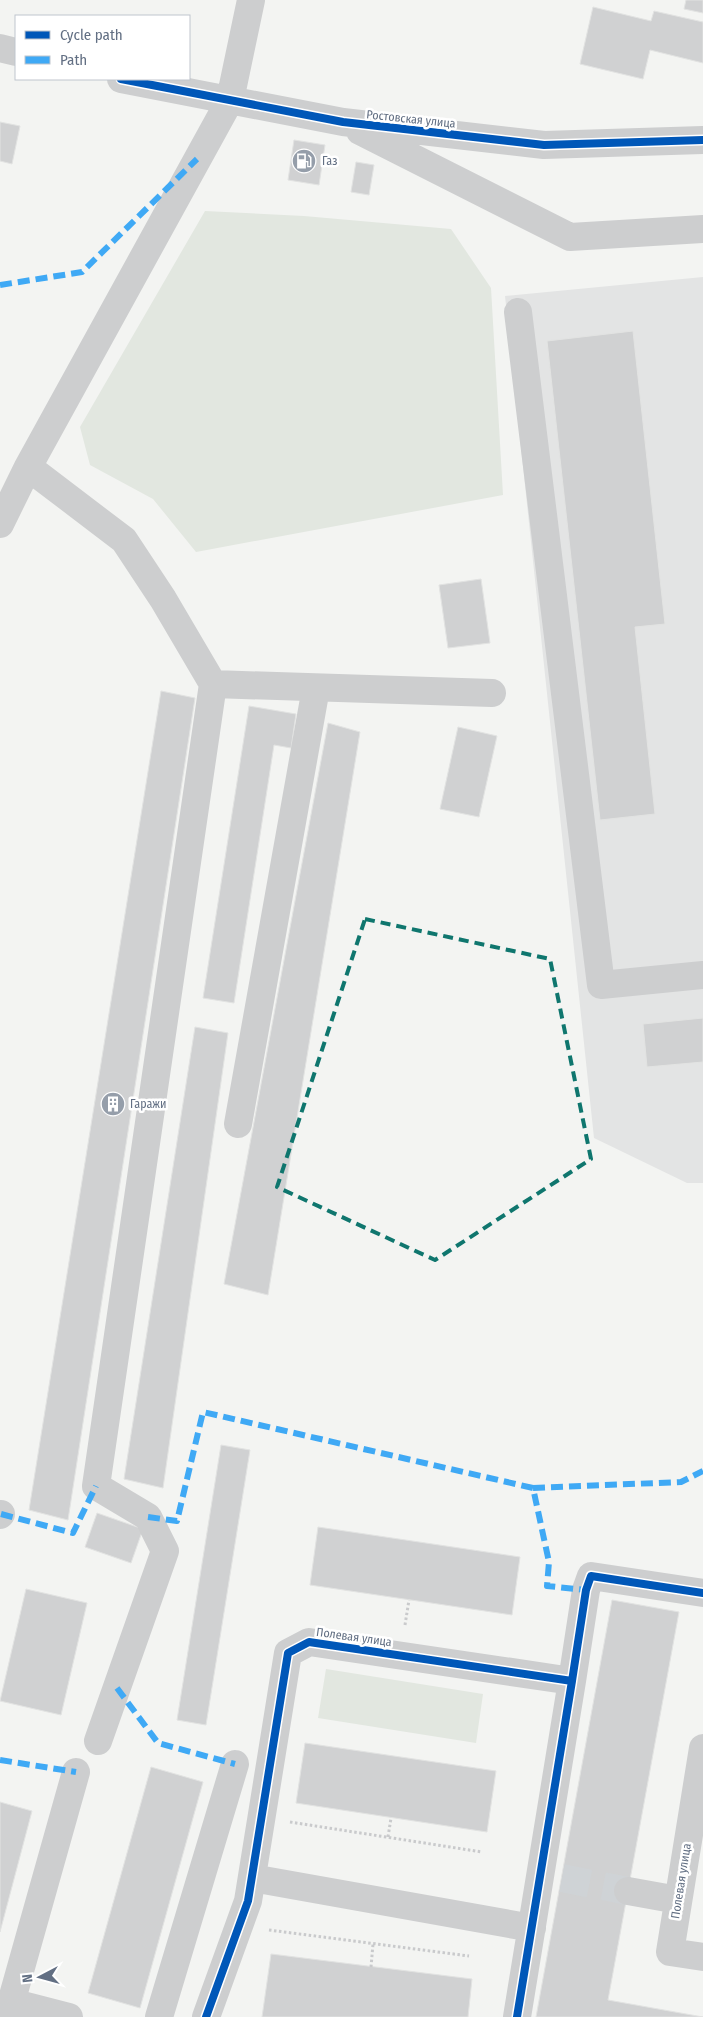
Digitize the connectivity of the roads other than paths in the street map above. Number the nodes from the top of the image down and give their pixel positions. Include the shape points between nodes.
1 (251, 0) edge
2 (0, 48) edge
3 (15, 52) edge
4 (126, 80) edge
5 (230, 100) junction
6 (343, 122) junction
7 (703, 140) edge
8 (703, 229) edge
9 (518, 312) dead end
10 (28, 466) junction
11 (0, 524) edge
12 (213, 684) junction
13 (316, 688) junction
14 (492, 693) dead end
15 (703, 975) edge
16 (238, 1124) dead end
17 (703, 1593) edge
18 (572, 1681) junction
19 (98, 1740) dead end
20 (703, 1748) edge
21 (235, 1764) dead end
22 (76, 1772) dead end
23 (252, 1878) junction
24 (628, 1891) tunnel mouth
25 (678, 1900) junction
26 (532, 1928) junction
27 (703, 1957) edge
28 (9, 2009) edge
29 (69, 2017) edge
30 (160, 2017) edge
31 (206, 2017) edge
32 (517, 2017) edge

1 - 5 street
2 - 3 street
4 - 5 street, Ростовская улица
5 - 6 street, Ростовская улица
5 - 10 street
6 - 7 street, Ростовская улица via 544,145
6 - 8 street via 570,236
9 - 15 street via 601,986
10 - 11 street
10 - 12 street via 124,540
12 - 13 street
12 - 19 street via 96,1486 148,1518 164,1551
13 - 14 street
13 - 16 street
17 - 18 street via 591,1576
18 - 23 street, Полевая улица via 309,1642 288,1653
18 - 26 street via 551,1877
20 - 25 street, Полевая улица
21 - 30 street
22 - 28 street
23 - 26 street
23 - 31 street, Полевая улица via 248,1900
24 - 25 street
25 - 27 street, Полевая улица via 670,1952
26 - 32 street
28 - 29 street

